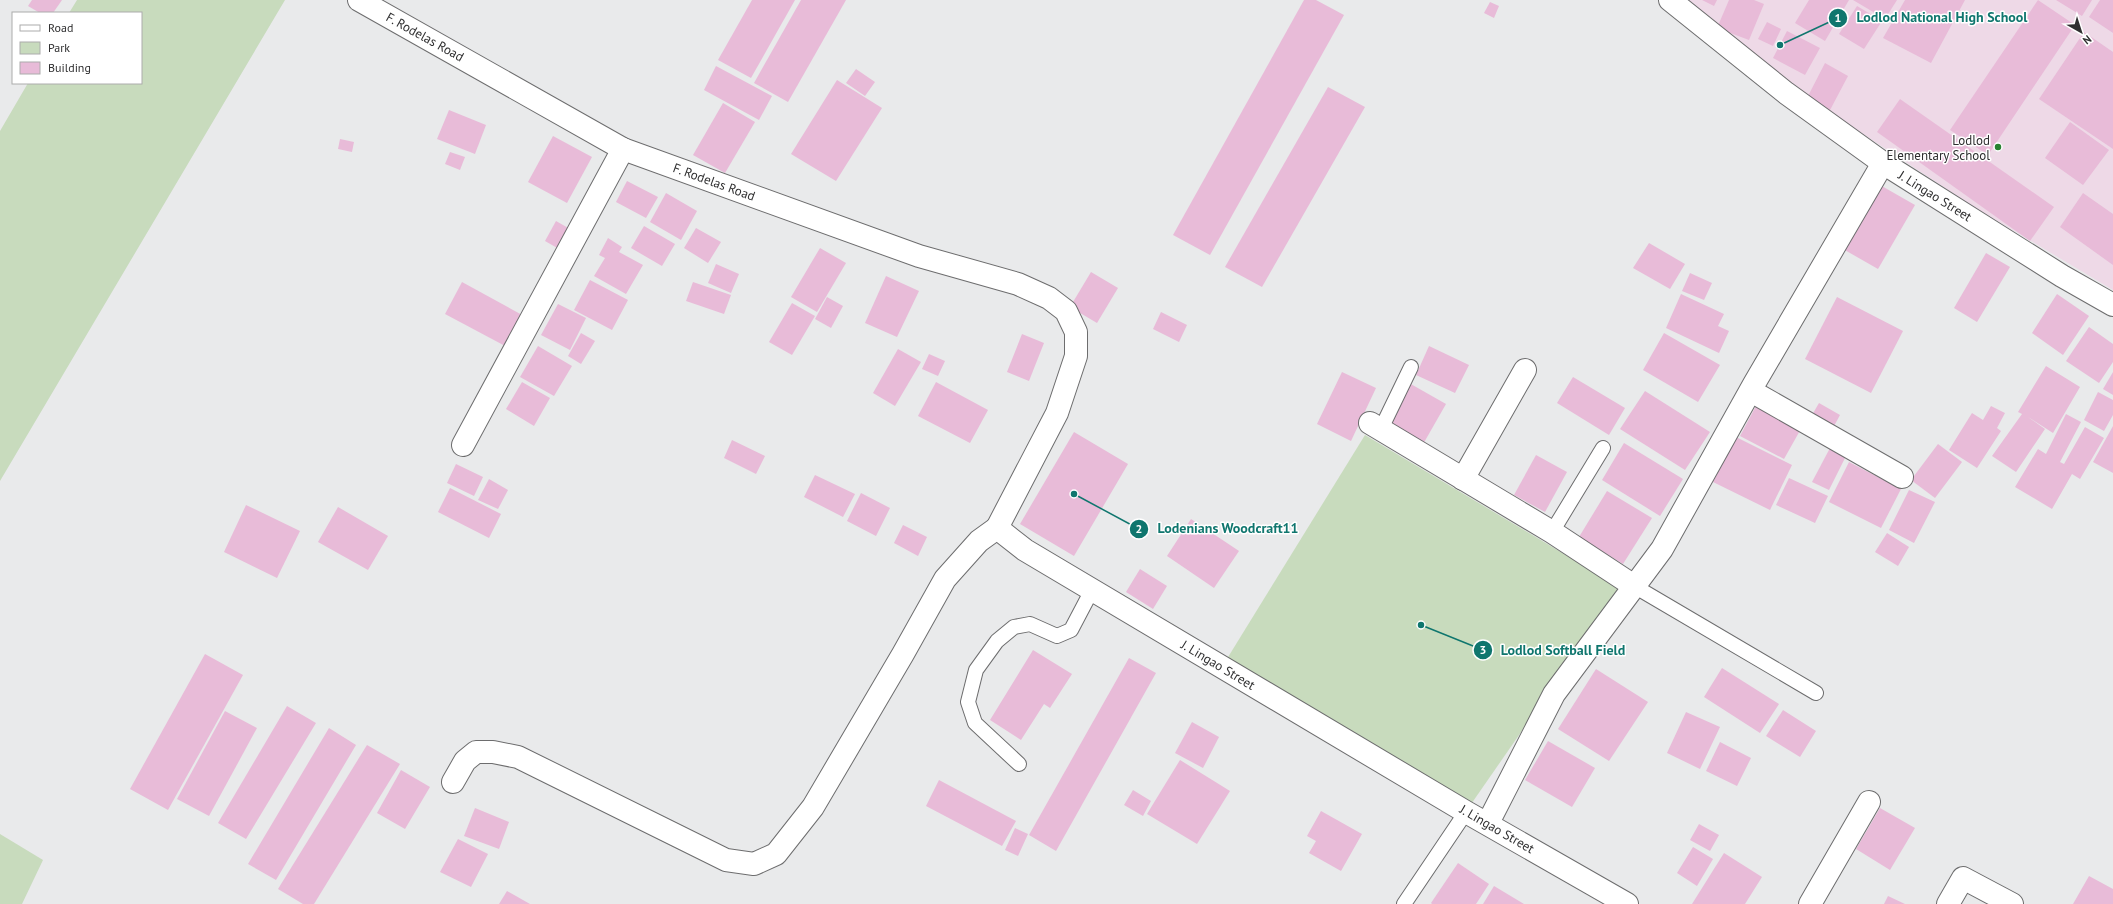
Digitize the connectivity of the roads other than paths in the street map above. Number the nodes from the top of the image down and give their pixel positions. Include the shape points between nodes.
1 (359, 0) edge
2 (1670, 0) edge
3 (623, 149) junction
4 (1883, 163) junction
5 (2113, 305) edge
6 (1411, 367) dead end
7 (1524, 370) dead end
8 (1751, 391) junction
9 (1376, 426) joint
10 (462, 445) dead end
11 (1602, 448) dead end
12 (1902, 478) dead end
13 (1464, 479) junction
14 (997, 528) junction
15 (1552, 532) junction
16 (1634, 586) junction
17 (1092, 590) junction
18 (1816, 694) dead end
19 (1019, 764) dead end
20 (453, 782) dead end
21 (1869, 802) dead end
22 (1466, 812) junction
23 (1488, 823) junction
24 (1404, 904) edge
25 (1627, 904) edge
26 (1810, 904) edge
27 (1948, 904) edge
28 (2012, 904) edge

1 - 3 street, F. Rodelas Road
2 - 4 street, J. Lingao Street via 1786,93
3 - 10 street
3 - 14 street, F. Rodelas Road via 919,256 1018,284 1049,298 1066,312 1076,332 1076,356 1057,413
4 - 5 street, J. Lingao Street via 2062,276
4 - 8 street
6 - 9 lane
7 - 13 street
8 - 12 street
8 - 16 street via 1662,549
9 - 13 street
11 - 15 lane
13 - 15 street
14 - 17 street, J. Lingao Street via 1025,550
14 - 20 street via 979,540 945,579 813,807 776,854 754,864 726,860 518,757 493,752 476,752 465,761
15 - 16 street
16 - 18 lane
16 - 23 street via 1554,694
17 - 19 lane via 1071,630 1056,636 1030,624 1014,627 997,641 976,670 968,702 975,723
17 - 22 street, J. Lingao Street
21 - 26 street
22 - 23 street, J. Lingao Street
22 - 24 lane
23 - 25 street, J. Lingao Street
27 - 28 street via 1963,878

